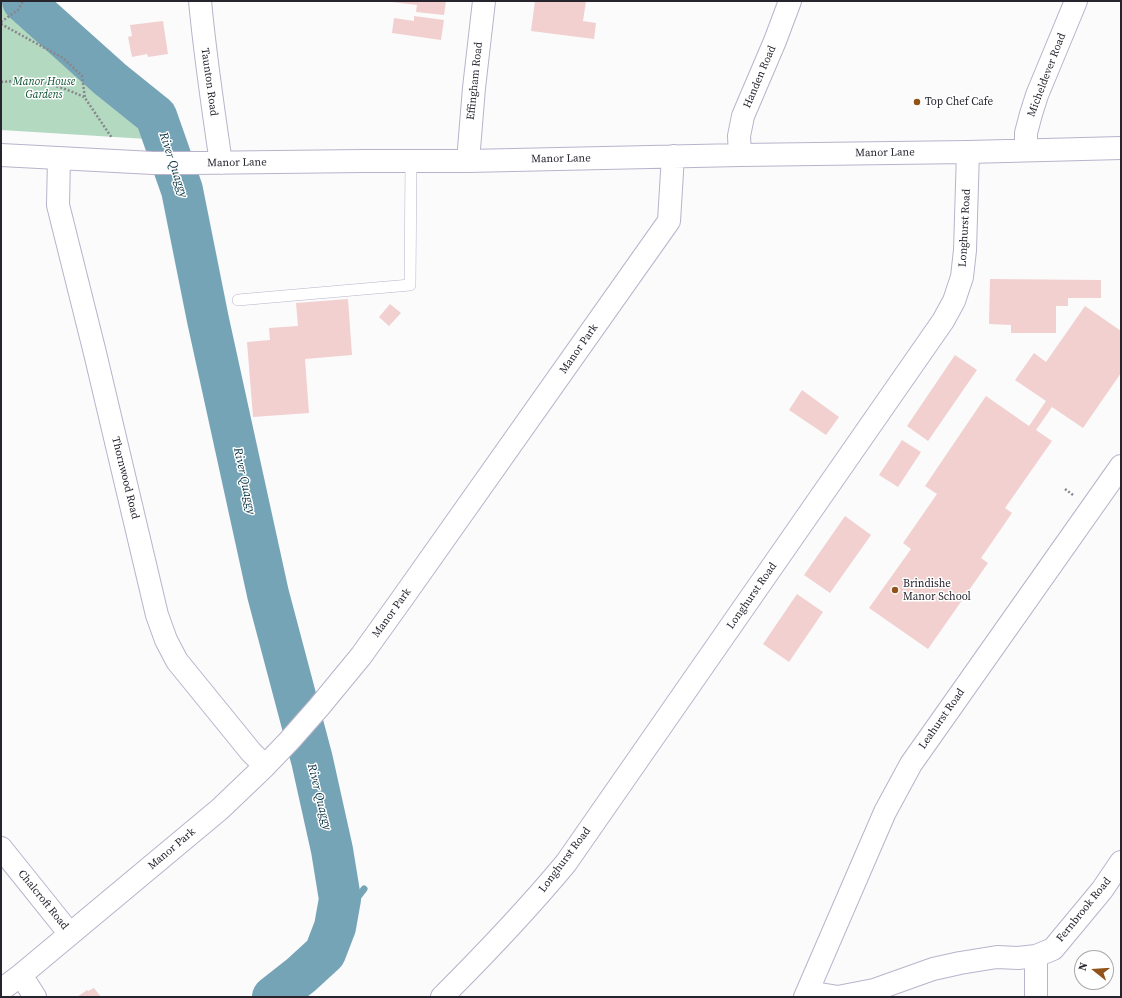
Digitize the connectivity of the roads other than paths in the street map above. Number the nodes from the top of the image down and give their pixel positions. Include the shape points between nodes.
1 (200, 1) edge
2 (484, 1) edge
3 (790, 1) edge
4 (1076, 1) edge
5 (1121, 148) edge
6 (1026, 150) junction
7 (968, 152) junction
8 (1, 155) edge
9 (740, 155) junction
10 (673, 156) junction
11 (59, 158) junction
12 (411, 161) junction
13 (468, 161) junction
14 (221, 163) junction
15 (238, 300) dead end
16 (1121, 466) edge
17 (265, 766) junction
18 (1, 848) edge
19 (1121, 862) edge
20 (70, 934) junction
21 (1036, 956) junction
22 (21, 975) junction
23 (1, 990) edge
24 (806, 994) edge
25 (35, 997) edge
26 (442, 997) edge
27 (1036, 997) edge

1 - 14 street, Taunton Road
2 - 13 street, Effingham Road
3 - 9 street, Handen Road via 743,116 739,136
4 - 6 street, Micheldever Road via 1031,114 1026,133
5 - 6 street, Manor Lane
6 - 7 street, Manor Lane
7 - 9 street, Manor Lane
7 - 26 street, Longhurst Road via 962,277 954,301 943,321 566,863 507,930
8 - 11 street, Manor Lane
9 - 10 street, Manor Lane
10 - 13 street, Manor Lane
10 - 17 street, Manor Park via 669,221 361,656
11 - 14 street, Manor Lane via 153,163
11 - 17 street, Thornwood Road via 58,206 157,614 166,640 177,660
12 - 13 street, Manor Lane
12 - 14 street, Manor Lane
12 - 15 lane via 410,285
16 - 24 street, Leahurst Road via 911,764 886,812
17 - 20 street, Manor Park via 220,809
18 - 20 street, Chalcroft Road
19 - 21 street, Fernbrook Road via 1102,890 1053,949
20 - 22 street, Manor Park
21 - 24 street, Fernbrook Road via 997,957 960,963 933,969 874,990 838,997
21 - 27 street
22 - 23 street, Manor Park
22 - 25 street

